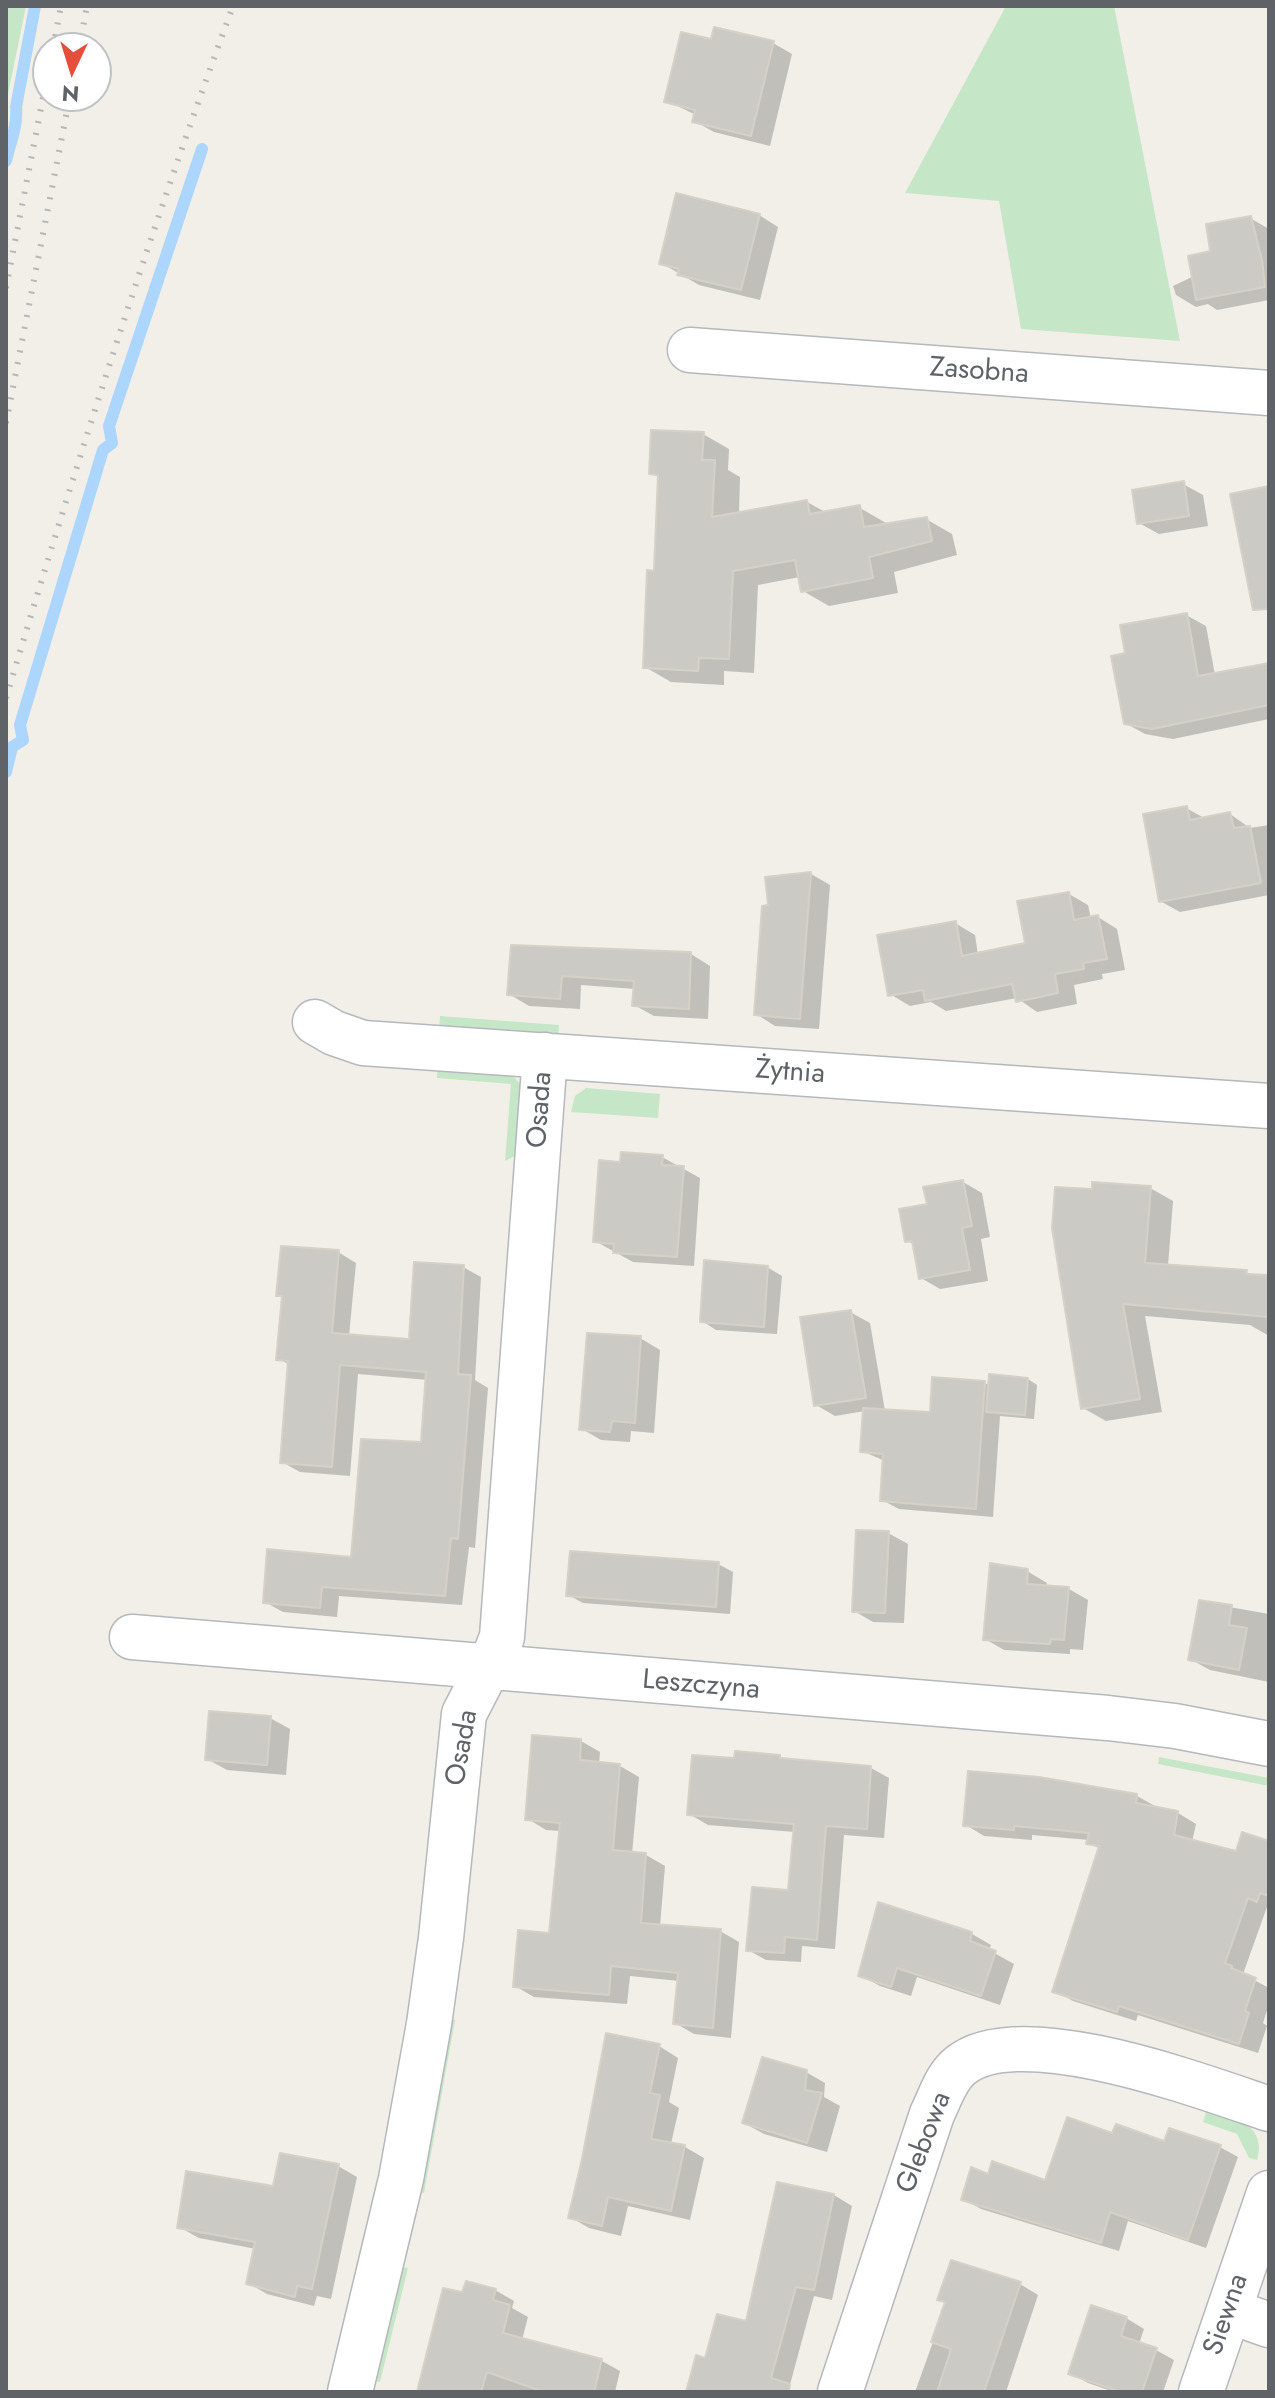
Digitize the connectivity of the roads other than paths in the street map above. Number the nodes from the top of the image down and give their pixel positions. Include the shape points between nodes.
1 (690, 350) dead end
2 (1269, 393) edge
3 (315, 1022) dead end
4 (545, 1055) junction
5 (1269, 1106) edge
6 (132, 1637) dead end
7 (488, 1669) junction
8 (1269, 1744) edge
9 (1269, 2109) edge
10 (1269, 2193) edge
11 (1229, 2311) junction
12 (1269, 2325) edge
13 (350, 2392) edge
14 (840, 2392) edge
15 (1201, 2392) edge

1 - 2 street, Zasobna
3 - 4 street, Żytnia via 363,1043
4 - 5 street, Żytnia
4 - 7 street, Osada via 503,1625
6 - 7 street, Leszczyna
7 - 8 street, Leszczyna via 1108,1718
7 - 13 street, Osada via 462,1725 429,2024 401,2179
9 - 14 street, Glebowa via 1101,2058 992,2050 958,2067 932,2114
10 - 11 street, Siewna
11 - 12 street
11 - 15 street, Siewna

